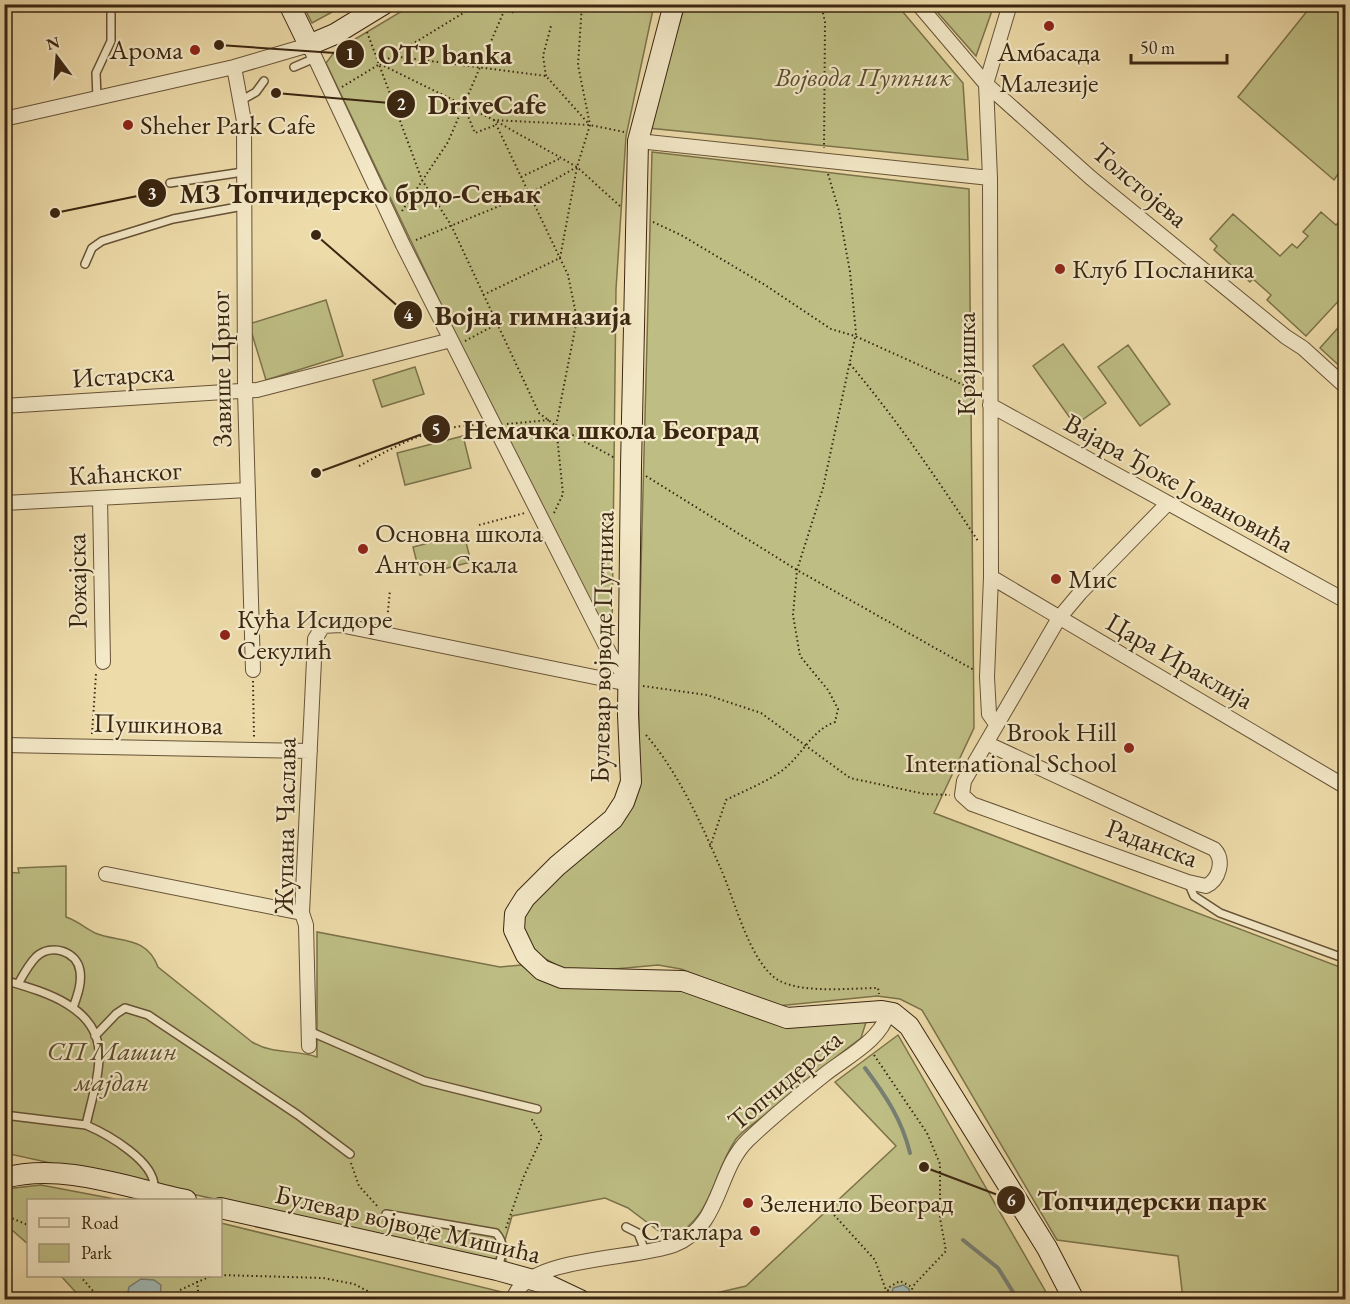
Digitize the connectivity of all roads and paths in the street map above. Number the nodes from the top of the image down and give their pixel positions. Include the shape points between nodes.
1 (289, 4) edge
2 (384, 4) edge
3 (477, 4) edge
4 (508, 4) edge
5 (582, 4) edge
6 (674, 4) edge
7 (821, 4) edge
8 (918, 4) edge
9 (1010, 4) edge
10 (513, 13) dead end
11 (111, 14) dead end
12 (551, 26) dead end
13 (358, 33) dead end
14 (312, 51) junction
15 (392, 56) junction
16 (380, 64) junction
17 (483, 66) junction
18 (234, 67) junction
19 (294, 67) dead end
20 (546, 76) junction
21 (264, 81) dead end
22 (986, 84) junction
23 (332, 93) junction
24 (97, 98) junction
25 (242, 100) junction
26 (465, 107) junction
27 (4, 118) edge
28 (494, 120) junction
29 (496, 125) junction
30 (590, 125) junction
31 (638, 136) junction
32 (561, 158) junction
33 (825, 163) junction
34 (577, 167) junction
35 (243, 172) junction
36 (521, 177) junction
37 (990, 178) junction
38 (422, 180) junction
39 (170, 183) dead end
40 (529, 194) junction
41 (243, 206) junction
42 (635, 214) junction
43 (394, 223) junction
44 (451, 225) junction
45 (404, 245) junction
46 (560, 258) junction
47 (85, 264) dead end
48 (483, 295) junction
49 (496, 324) junction
50 (855, 336) junction
51 (452, 343) junction
52 (850, 364) junction
53 (1346, 387) edge
54 (244, 391) junction
55 (990, 400) junction
56 (4, 406) edge
57 (549, 420) junction
58 (495, 425) junction
59 (556, 426) junction
60 (359, 466) dead end
61 (631, 466) junction
62 (248, 490) junction
63 (100, 498) junction
64 (1166, 505) junction
65 (6, 507) edge
66 (538, 510) junction
67 (554, 512) dead end
68 (478, 525) dead end
69 (991, 561) junction
70 (797, 570) junction
71 (991, 577) junction
72 (390, 591) dead end
73 (1346, 601) edge
74 (1059, 618) junction
75 (386, 635) junction
76 (103, 662) joint
77 (253, 670) joint
78 (987, 677) junction
79 (629, 684) junction
80 (628, 715) junction
81 (996, 724) junction
82 (986, 743) junction
83 (807, 744) junction
84 (4, 745) edge
85 (92, 747) junction
86 (255, 750) junction
87 (310, 751) junction
88 (1346, 787) edge
89 (962, 795) junction
90 (711, 847) junction
91 (106, 874) dead end
92 (1188, 882) junction
93 (302, 913) junction
94 (1346, 959) edge
95 (4, 980) edge
96 (18, 984) junction
97 (878, 988) dead end
98 (73, 1008) junction
99 (888, 1012) junction
100 (309, 1031) junction
101 (95, 1036) junction
102 (866, 1042) junction
103 (309, 1046) dead end
104 (520, 1106) junction
105 (537, 1109) dead end
106 (4, 1115) edge
107 (86, 1125) junction
108 (350, 1154) joint
109 (4, 1178) edge
110 (153, 1193) junction
111 (181, 1199) edge
112 (825, 1205) dead end
113 (222, 1208) edge
114 (386, 1214) joint
115 (4, 1215) edge
116 (27, 1225) edge
117 (626, 1227) dead end
118 (502, 1239) junction
119 (646, 1253) junction
120 (497, 1270) junction
121 (222, 1275) edge
122 (82, 1277) edge
123 (206, 1277) edge
124 (527, 1278) junction
125 (197, 1281) junction
126 (912, 1287) junction
127 (496, 1292) dead end
128 (887, 1293) junction
129 (101, 1299) edge
130 (171, 1299) edge
131 (199, 1299) edge
132 (385, 1299) edge
133 (486, 1299) edge
134 (513, 1299) edge
135 (580, 1299) edge
136 (888, 1299) edge
137 (913, 1299) edge
138 (1074, 1299) edge

1 - 14 street
2 - 14 street
3 - 15 path
4 - 10 path
4 - 17 path
5 - 30 path via 578,64
6 - 31 street, Булевар војводе Путника
7 - 33 path via 825,22
8 - 22 street, Толстојева
9 - 22 street, Крајишка
11 - 24 lane via 111,41 96,73
12 - 20 path via 543,56
13 - 16 path via 366,29
14 - 18 street
14 - 19 lane
14 - 23 street
15 - 16 path
15 - 17 path
16 - 23 path
16 - 26 path
16 - 38 path
17 - 20 path
17 - 26 path
18 - 24 street
18 - 25 street, Завише Црног
20 - 30 path
21 - 25 lane via 256,92
22 - 37 street, Крајишка
22 - 53 street, Толстојева via 1091,178
23 - 43 street
24 - 27 street
25 - 35 street, Завише Црног
26 - 28 path
26 - 29 path via 475,133
26 - 38 path via 448,142
28 - 29 path
28 - 30 path
28 - 32 path
29 - 36 path
30 - 31 path
30 - 34 path
31 - 33 street
31 - 42 street, Булевар војводе Путника
32 - 34 path
32 - 36 path
33 - 37 street
33 - 50 path via 850,272
34 - 40 path
34 - 42 path via 625,210
34 - 46 path
35 - 39 lane
35 - 41 street, Завише Црног
36 - 40 path
37 - 55 street, Крајишка
38 - 43 path
38 - 44 path
40 - 44 path
40 - 46 path
41 - 47 lane via 173,219 102,241 92,248
41 - 54 street, Завише Црног
42 - 50 path via 681,235 831,329
42 - 61 street, Булевар војводе Путника
43 - 45 street
44 - 45 path
44 - 48 path
45 - 51 street
46 - 48 path
46 - 59 path via 568,274 577,319
48 - 49 path
49 - 51 path
49 - 57 path via 534,404
50 - 52 path
50 - 55 path
51 - 54 street, Истарска
51 - 58 street
52 - 69 path via 926,464
52 - 70 path via 823,488
54 - 56 street, Истарска
54 - 62 street, Завише Црног
55 - 64 street, Вајара Ђоке Јовановића
55 - 69 street, Крајишка
57 - 58 path
57 - 59 path
58 - 60 path via 452,426 410,439
58 - 66 street
59 - 61 path
59 - 67 path via 563,494
61 - 70 path
61 - 79 street, Булевар војводе Путника
62 - 63 street, Каћанског
62 - 77 street, Завише Црног
63 - 65 street, Каћанског
63 - 76 street, Рожајска
64 - 73 street, Вајара Ђоке Јовановића
64 - 74 street
66 - 68 path
66 - 79 street
69 - 71 street, Крајишка
70 - 78 path
70 - 83 path via 793,615 800,656 838,709 835,722 820,727
71 - 74 street, Цара Ираклија
71 - 78 street, Крајишка
72 - 75 path
74 - 81 street
74 - 88 street, Цара Ираклија
75 - 79 street
75 - 87 street, Жупана Часлава via 340,625 323,626 315,639
76 - 85 path via 97,668
77 - 86 path
78 - 81 street, Крајишка via 989,714
79 - 80 street, Булевар војводе Путника
79 - 83 path via 707,695 761,713
80 - 90 path via 659,753
80 - 99 street, Булевар војводе Путника via 628,794 613,819 557,866 519,906 514,930 526,955 542,970 562,978 687,981 790,1018
81 - 82 street
82 - 89 street via 964,781
82 - 92 street, Раданска via 1215,849 1221,864 1212,883 1201,886
83 - 89 path via 850,778 925,794
83 - 90 path via 781,771 726,800
84 - 85 street, Пушкинова
85 - 86 street, Пушкинова
86 - 87 street, Пушкинова
87 - 93 street, Жупана Часлава
89 - 92 street, Раданска via 972,804
90 - 97 path via 748,936 771,974 805,987
91 - 93 street
92 - 94 lane via 1194,896 1220,913
93 - 100 street, Жупана Часлава via 306,925
95 - 96 lane
96 - 98 lane
96 - 98 lane via 38,955 57,950 67,953 80,969
98 - 101 lane
99 - 102 street, Топчидерска via 882,1026
99 - 138 street via 909,1026 1047,1248
100 - 103 street, Жупана Часлава
100 - 104 lane via 424,1082
101 - 107 lane via 98,1067
101 - 108 lane via 125,1008 148,1015
102 - 119 street, Топчидерска via 747,1140 729,1166 715,1206 699,1228 680,1242
102 - 126 path via 927,1133 940,1164 940,1218 946,1251
104 - 105 lane
104 - 118 path via 542,1137
106 - 107 lane
107 - 110 lane via 139,1159 151,1173
108 - 114 path via 351,1169 359,1186
109 - 110 street via 58,1173
110 - 111 street
112 - 128 path via 875,1260
113 - 120 street, Булевар војводе Мишића
114 - 118 lane via 489,1230
115 - 116 path
117 - 119 lane via 638,1233
118 - 120 lane
119 - 124 street, Топчидерска via 552,1267
120 - 124 street, Булевар војводе Мишића
121 - 132 path via 323,1278 354,1284
122 - 129 path
123 - 125 path
124 - 134 street
124 - 135 street, Булевар војводе Мишића
125 - 130 path
125 - 131 path
126 - 128 path via 895,1282
126 - 137 path
127 - 133 path
128 - 136 path

